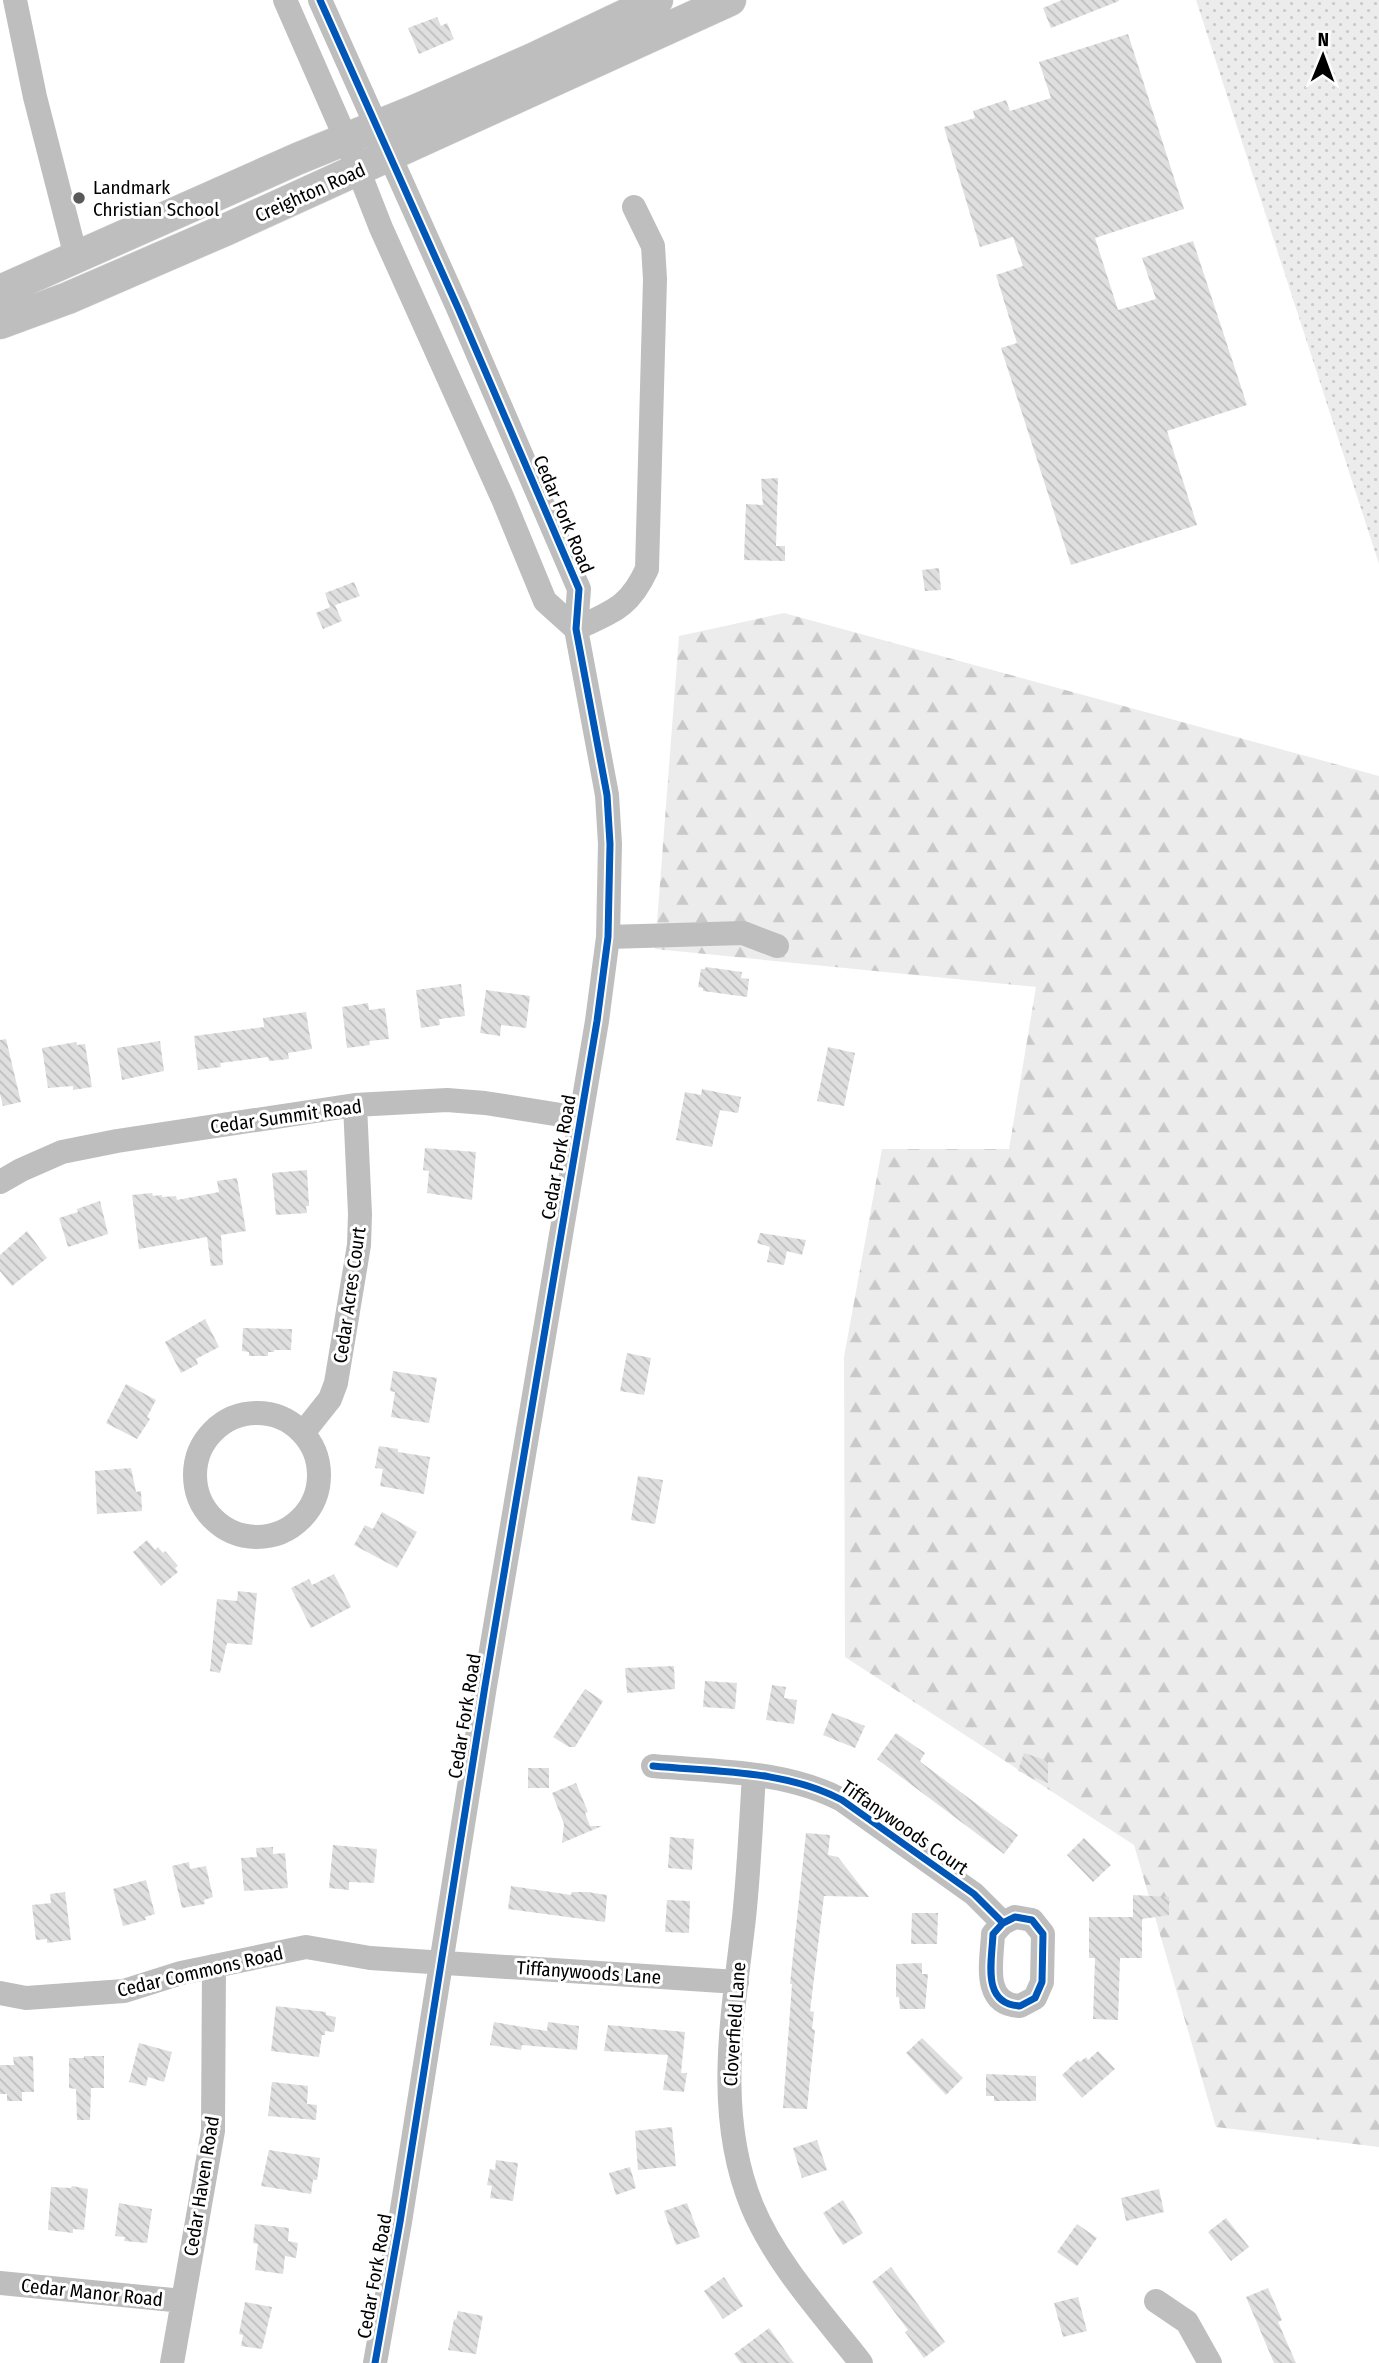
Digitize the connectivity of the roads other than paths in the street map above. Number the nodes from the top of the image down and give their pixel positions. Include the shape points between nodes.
1 (15, 0) edge
2 (285, 0) edge
3 (320, 0) edge
4 (657, 0) edge
5 (730, 0) edge
6 (376, 126) junction
7 (346, 139) junction
8 (390, 156) junction
9 (358, 170) junction
10 (634, 207) dead end
11 (76, 257) junction
12 (0, 291) edge
13 (0, 323) edge
14 (576, 629) junction
15 (608, 937) junction
16 (776, 946) dead end
17 (355, 1105) junction
18 (580, 1118) junction
19 (0, 1182) edge
20 (303, 1433) junction
21 (653, 1766) dead end
22 (754, 1775) junction
23 (1003, 1923) dead end
24 (441, 1961) junction
25 (214, 1966) junction
26 (737, 1982) junction
27 (0, 1993) edge
28 (0, 2283) edge
29 (183, 2301) junction
30 (1157, 2301) dead end
31 (172, 2363) edge
32 (375, 2363) edge
33 (861, 2363) edge
34 (1210, 2363) edge

1 - 11 street
2 - 7 street
3 - 6 street, Cedar Fork Road
4 - 6 main road, Creighton Road
5 - 8 main road, Creighton Road
6 - 7 main road, Creighton Road
6 - 8 street, Cedar Fork Road
7 - 9 street
7 - 11 main road, Creighton Road
8 - 9 main road, Creighton Road
8 - 14 street, Cedar Fork Road via 568,561 579,589
9 - 13 main road, Creighton Road via 68,298
9 - 14 street via 545,601
10 - 14 street via 653,246 655,279 647,569 624,605
11 - 12 main road, Creighton Road
14 - 15 street, Cedar Fork Road via 607,795
15 - 16 street via 743,933
15 - 18 street, Cedar Fork Road
17 - 18 street, Cedar Summit Road via 485,1102
17 - 19 street, Cedar Summit Road via 117,1141 62,1153
17 - 20 street, Cedar Acres Court via 360,1214 355,1272 336,1383 326,1405
18 - 24 street, Cedar Fork Road
20 - 20 street via 280,1418 253,1413 239,1415 215,1429 199,1451 195,1479 211,1516 247,1536 275,1534 299,1521 315,1498 319,1471 317,1457
21 - 22 street, Tiffanywoods Court
22 - 23 street, Tiffanywoods Court via 800,1782 842,1800 974,1894
22 - 26 street, Cloverfield Lane
24 - 25 street, Cedar Commons Road via 370,1958 306,1947
24 - 26 street, Tiffanywoods Lane
24 - 32 street, Cedar Fork Road
25 - 27 street, Cedar Commons Road via 124,1992 26,1998
25 - 29 street, Cedar Haven Road via 214,2131
26 - 33 street, Cloverfield Lane via 728,2066 741,2176 766,2234
28 - 29 street, Cedar Manor Road
29 - 31 street, Cedar Haven Road
30 - 34 street via 1187,2322

